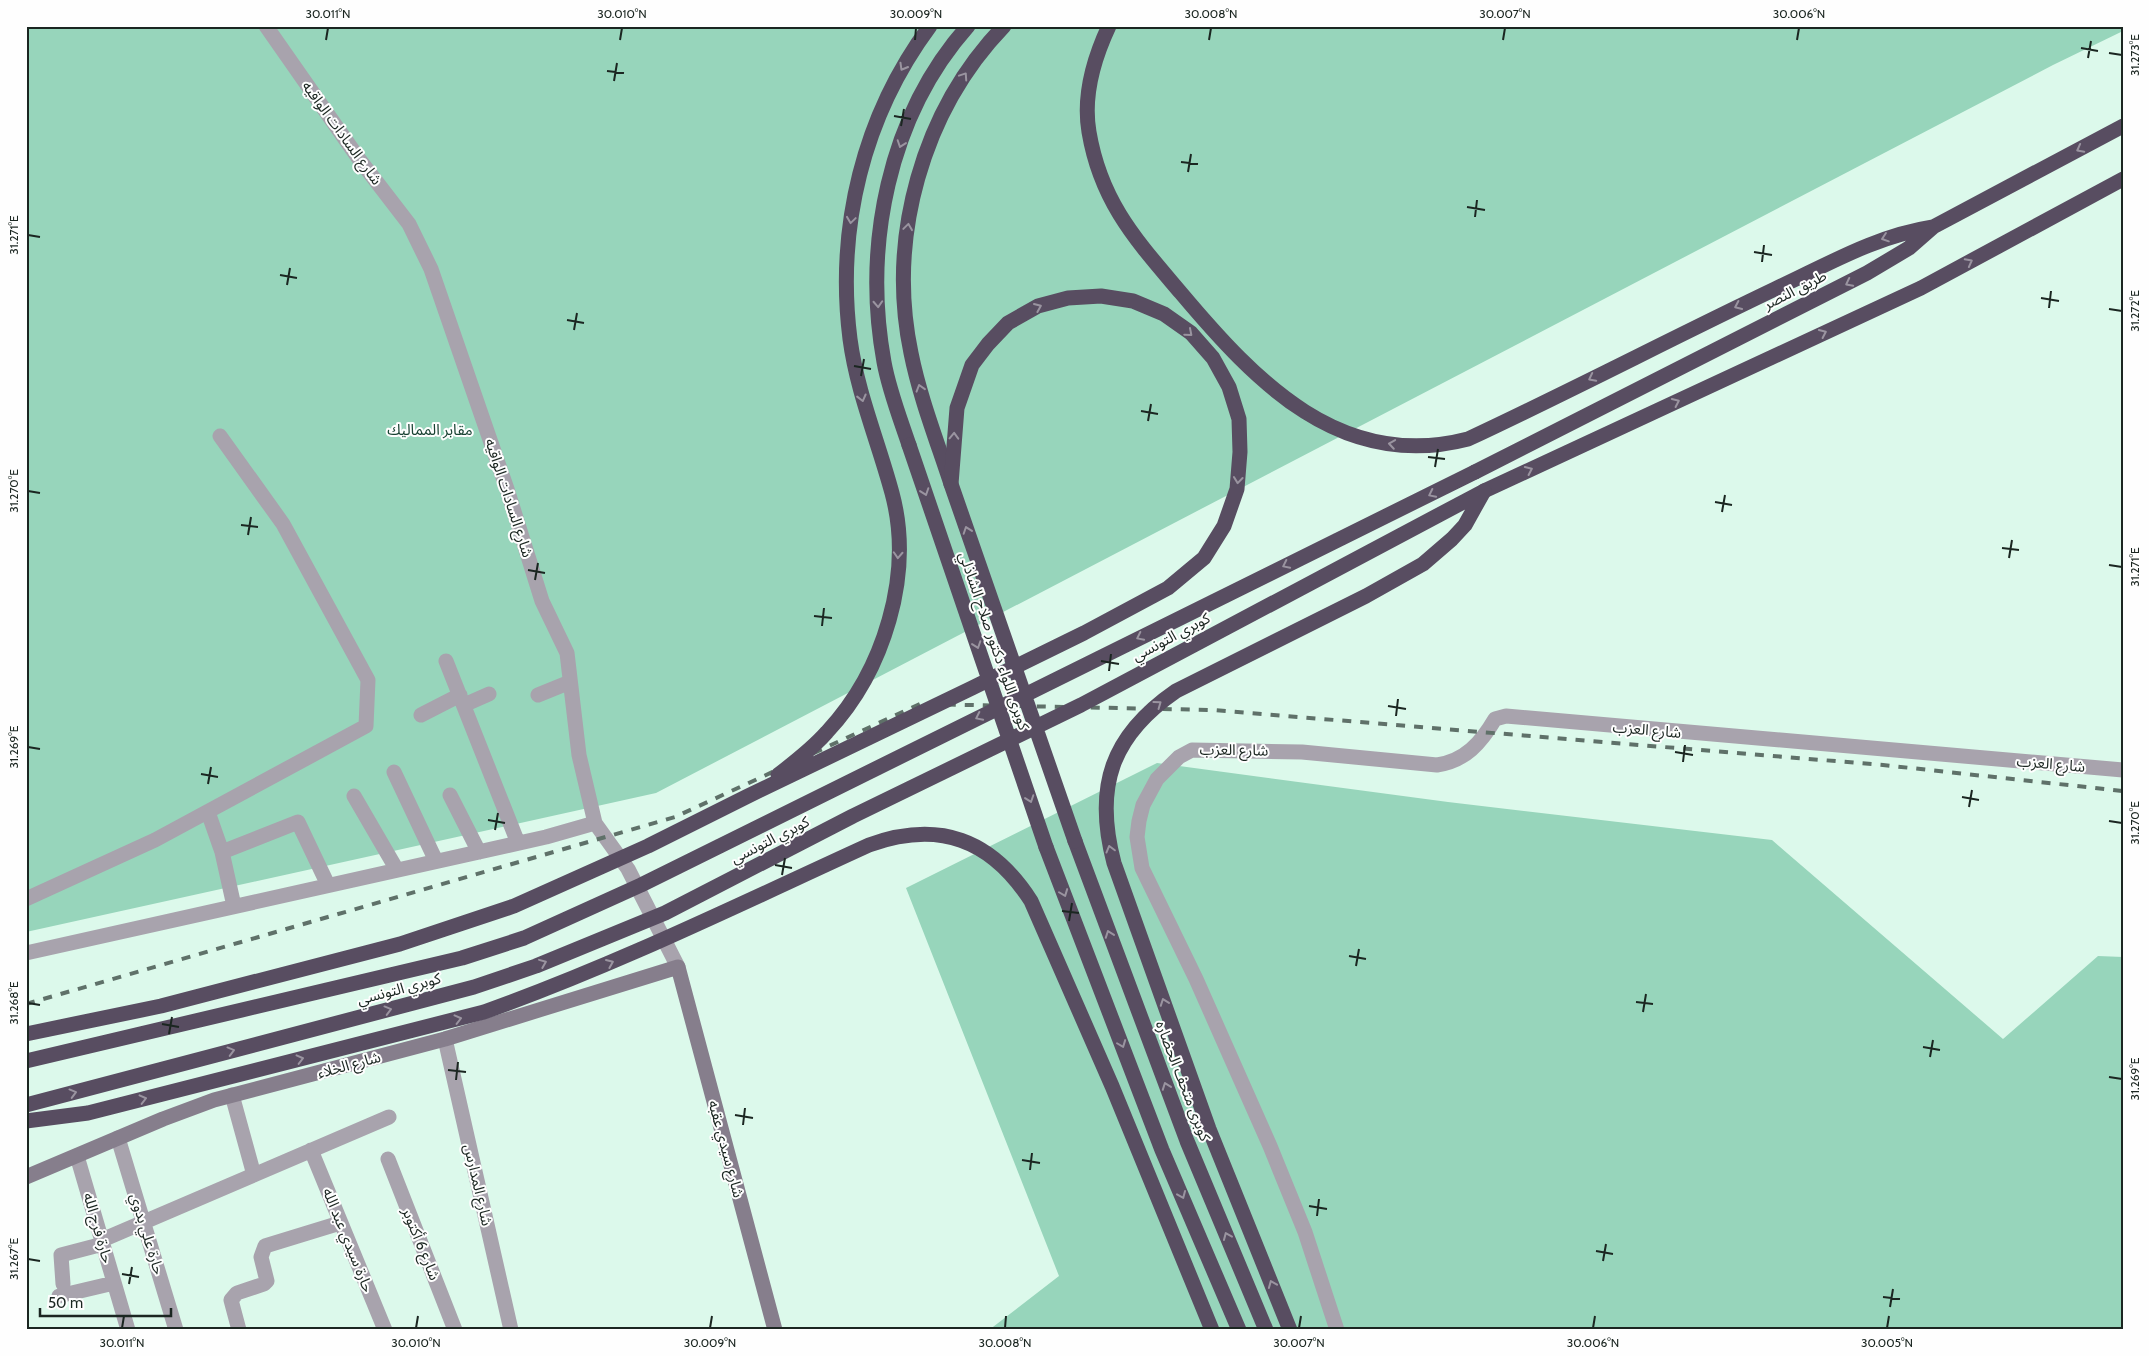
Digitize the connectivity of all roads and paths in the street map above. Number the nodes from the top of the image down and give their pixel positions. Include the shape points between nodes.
1 (266, 26) edge
2 (930, 26) edge
3 (968, 26) edge
4 (1004, 26) edge
5 (1109, 26) edge
6 (2123, 126) edge
7 (2123, 179) edge
8 (1933, 227) junction
9 (220, 436) dead end
10 (1476, 472) joint
11 (951, 484) junction
12 (1484, 491) junction
13 (446, 660) dead end
14 (570, 682) junction
15 (488, 694) dead end
16 (538, 695) dead end
17 (462, 700) junction
18 (421, 715) dead end
19 (2123, 770) edge
20 (394, 772) dead end
21 (450, 795) dead end
22 (354, 796) dead end
23 (748, 796) junction
24 (208, 812) junction
25 (595, 823) junction
26 (1075, 841) joint
27 (518, 843) junction
28 (222, 852) junction
29 (479, 852) junction
30 (436, 861) junction
31 (397, 870) junction
32 (328, 885) junction
33 (26, 899) edge
34 (234, 906) junction
35 (26, 953) edge
36 (678, 967) junction
37 (26, 1034) edge
38 (445, 1039) junction
39 (26, 1061) edge
40 (232, 1095) junction
41 (26, 1105) edge
42 (389, 1117) dead end
43 (26, 1121) edge
44 (118, 1138) junction
45 (311, 1150) junction
46 (77, 1156) junction
47 (388, 1159) dead end
48 (254, 1175) junction
49 (26, 1177) edge
50 (340, 1222) junction
51 (144, 1223) junction
52 (102, 1242) junction
53 (114, 1283) junction
54 (381, 1329) edge
55 (128, 1330) edge
56 (176, 1330) edge
57 (239, 1330) edge
58 (455, 1330) edge
59 (511, 1330) edge
60 (775, 1330) edge
61 (1212, 1330) edge
62 (1239, 1330) edge
63 (1266, 1330) edge
64 (1290, 1330) edge
65 (1336, 1330) edge

1 - 14 street, شارع السادات الواقيه via 408,224 431,269 542,601 567,653
2 -> 23 highway, bridge via 910,54 881,110 859,174 848,240 847,308 854,363 866,413 893,494 899,528 895,584 887,628 860,687 828,732 790,766
3 -> 62 highway, كوبرى اللواء دكتور صلاح الشاذلي, bridge via 922,94 896,156 884,202 876,280 884,362 909,445 1046,847 1162,1150
11 -> 4 highway, كوبرى اللواء دكتور صلاح الشاذلي via 911,352 904,283 907,233 917,182 934,132 962,80
8 -> 5 highway via 1894,235 1856,250 1468,439 1444,446 1373,440 1328,426 1304,413 1263,381 1215,334 1127,227 1107,195 1089,131 1089,89
6 -> 8 highway, طريق النصر
12 -> 7 highway via 1921,288
8 -> 10 highway, طريق النصر via 1909,248 1867,273
9 - 24 street via 283,524 368,680 368,720 362,730
10 -> 39 highway, كوبري التونسي, bridge via 641,885 524,938 462,958
11 -> 23 highway, bridge via 957,408 972,365 1008,323 1038,306 1068,298 1109,297 1133,301 1164,314 1191,333 1213,358 1229,387 1239,418 1240,452 1232,506 1215,542 1190,572 1168,588 1084,633
26 -> 11 highway, كوبرى اللواء دكتور صلاح الشاذلي, bridge
41 -> 12 highway, كوبري التونسي, bridge via 474,987 536,966 665,913 853,816 1081,705
64 -> 12 highway, bridge via 1209,1129 1114,863 1106,835 1109,778 1133,728 1152,707 1176,691 1423,564 1465,524
13 - 17 street
14 - 16 street
14 - 25 street, شارع السادات الواقيه via 579,755
15 - 17 street
17 - 18 street
17 - 27 street
19 - 65 street, شارع العزب via 1506,716 1495,719 1488,732 1465,755 1437,765 1302,752 1192,750 1178,757 1157,779 1143,806 1137,837 1142,868 1196,978 1270,1146 1305,1232
20 - 30 street
21 - 29 street
22 - 31 street
23 - 37 highway, bridge via 558,888 449,929 161,1006
24 - 28 street
24 - 33 street
25 - 27 street
25 - 36 street, شارع السادات الواقيه via 628,869
63 -> 26 highway, كوبرى متحف الحضاره via 1187,1141
27 - 29 street
28 - 32 street via 298,822
28 - 34 street
29 - 30 street
30 - 31 street
31 - 32 street
32 - 34 street
34 - 35 street
36 - 38 street, شارع الخلاء
36 - 60 street, شارع سيدي عقبه
38 - 40 street, شارع الخلاء
38 - 59 street, شارع المدارس
40 - 44 street, شارع الخلاء via 163,1118
40 - 48 street
42 - 45 street
43 -> 61 highway, bridge via 88,1112 484,1012 623,958 869,844 892,836 920,833 947,836 973,845 996,859 1016,878 1031,901 1112,1086
44 - 46 street, شارع الخلاء
44 - 51 street, حارة علي بدوي
45 - 48 street
45 - 50 street, حارة سيدي عبد الله
46 - 49 street, شارع الخلاء
46 - 52 street, حارة فرج الله
47 - 58 street, شارع 6 أكتوبر
48 - 51 street
50 - 54 street, حارة سيدي عبد الله
50 - 57 street via 265,1246 261,1258 267,1281 238,1293 231,1300
51 - 52 street
51 - 56 street, حارة علي بدوي
52 - 53 street, حارة فرج الله
52 - 53 street via 61,1255 61,1290
53 - 55 street, حارة فرج الله

